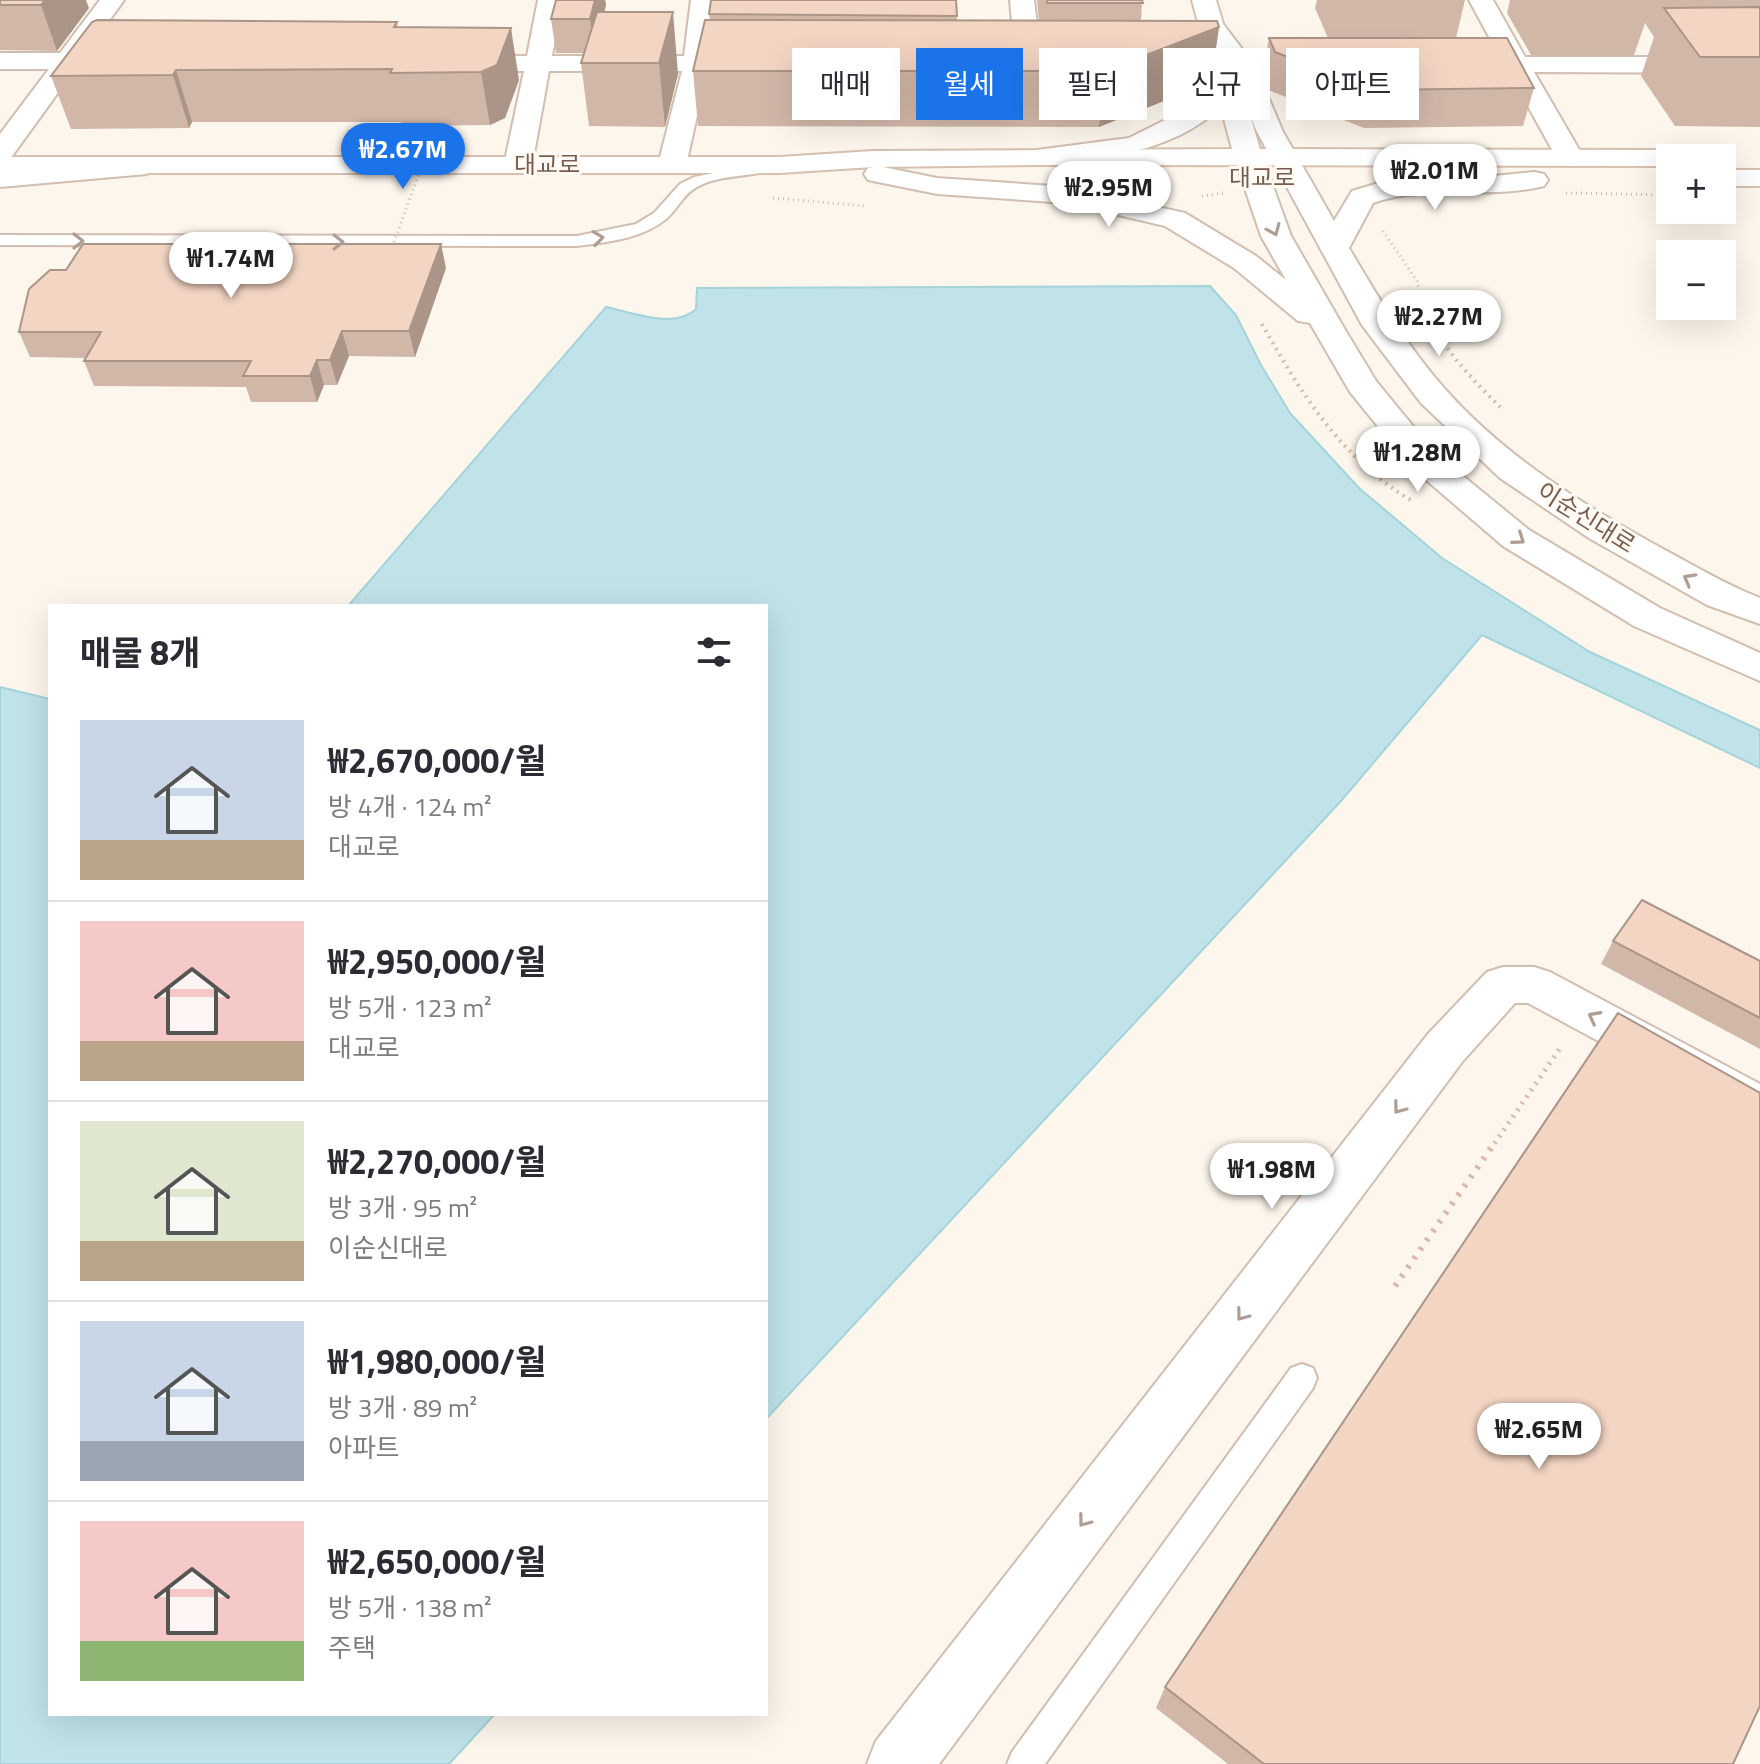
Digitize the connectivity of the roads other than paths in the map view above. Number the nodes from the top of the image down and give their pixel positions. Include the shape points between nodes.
1 (112, 0) edge
2 (550, 0) edge
3 (703, 0) edge
4 (1022, 0) edge
5 (1481, 0) edge
6 (1208, 13) edge
7 (1640, 39) dead end
8 (1224, 48) edge
9 (0, 61) edge
10 (69, 61) junction
11 (146, 62) edge
12 (428, 63) edge
13 (538, 63) junction
14 (696, 64) junction
15 (776, 64) edge
16 (1517, 64) junction
17 (1657, 64) junction
18 (1023, 65) edge
19 (1029, 65) junction
20 (1039, 65) edge
21 (1441, 65) edge
22 (1760, 65) edge
23 (1186, 120) edge
24 (1238, 120) edge
25 (1263, 120) edge
26 (0, 153) edge
27 (1037, 157) junction
28 (1570, 158) junction
29 (1656, 158) edge
30 (1736, 158) edge
31 (1760, 158) edge
32 (0, 165) edge
33 (171, 165) junction
34 (518, 165) junction
35 (672, 165) junction
36 (793, 165) junction
37 (1291, 167) junction
38 (878, 174) junction
39 (1243, 176) junction
40 (1736, 178) edge
41 (1760, 178) edge
42 (0, 179) edge
43 (1656, 179) edge
44 (1534, 180) junction
45 (0, 240) edge
46 (1335, 247) junction
47 (1328, 328) junction
48 (1760, 612) edge
49 (1760, 668) edge
50 (1760, 1109) edge
51 (1302, 1378) dead end
52 (899, 1764) edge
53 (1024, 1764) edge

1 - 10 street
2 - 13 street
3 - 14 street
4 - 19 street
5 - 16 street
6 - 8 street, 이순신대로
7 - 17 street
9 - 10 street
10 - 11 street
10 - 26 street
12 - 13 street
13 - 14 street
13 - 34 street
14 - 15 street
14 - 35 street
16 - 17 street
16 - 21 street
16 - 28 street
17 - 22 street
18 - 19 street
19 - 20 street
23 - 27 street via 1135,145
24 - 39 street, 이순신대로
25 - 37 street, 이순신대로
27 - 36 street, 대교로
27 - 39 street, 대교로
28 - 29 street, 대교로
28 - 37 street, 대교로
30 - 31 street
32 - 33 street, 대교로
33 - 34 street, 대교로
33 - 42 street
34 - 35 street, 대교로
35 - 36 street, 대교로
36 - 38 street, 대교로
45 -> 36 lane via 577,241 642,227 663,214 690,185
37 - 39 street, 대교로
37 - 44 street, 대교로
37 - 46 street, 이순신대로
38 - 39 street, 대교로
38 - 47 street via 937,186 1067,195 1175,219 1245,262
39 -> 47 street, 이순신대로
40 - 41 street
43 - 44 street, 대교로
44 - 46 street via 1392,187 1362,197
48 -> 46 street, 이순신대로 via 1720,596 1602,530 1512,471 1433,396 1378,325
47 -> 49 street, 이순신대로 via 1362,385 1423,460 1516,538 1647,617
50 -> 52 street via 1534,985 1503,985 1445,1048
51 - 53 lane

